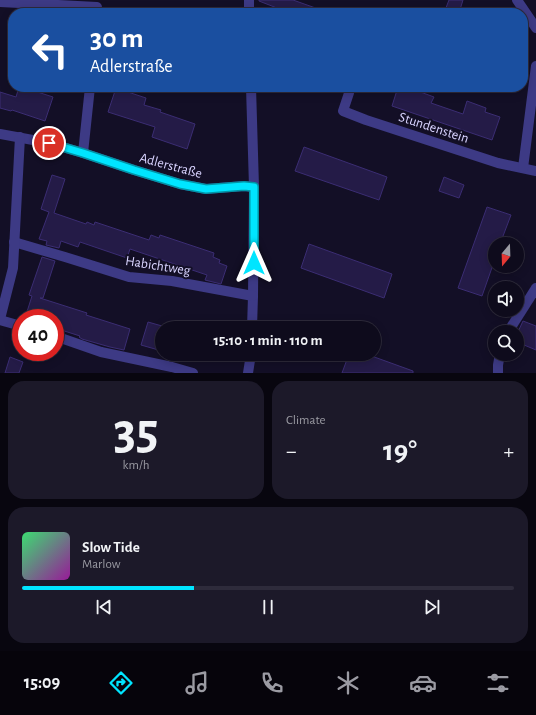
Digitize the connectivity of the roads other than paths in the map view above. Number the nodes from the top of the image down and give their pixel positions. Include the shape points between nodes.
1 (0, 2) edge
2 (97, 7) edge
3 (528, 16) edge
4 (536, 28) edge
5 (536, 66) edge
6 (89, 92) edge
7 (251, 92) edge
8 (349, 93) dead end
9 (0, 134) edge
10 (20, 137) junction
11 (83, 153) junction
12 (524, 168) junction
13 (536, 171) edge
14 (254, 187) junction
15 (14, 242) junction
16 (536, 288) edge
17 (253, 296) junction
18 (0, 320) edge
19 (252, 321) edge
20 (12, 323) edge
21 (512, 325) edge
22 (64, 339) edge
23 (250, 361) edge
24 (499, 361) edge
25 (193, 373) edge
26 (248, 373) edge
27 (498, 373) edge

1 - 2 street
3 - 4 street
5 - 12 street
6 - 11 street
7 - 14 street
8 - 12 street, Stundenstein via 343,111 498,163
9 - 10 street, Adlerstraße
10 - 11 street, Adlerstraße
10 - 15 street
11 - 14 street, Adlerstraße via 206,189
12 - 13 street, Stundenstein
14 - 17 street
15 - 17 street, Habichtweg via 129,277 172,281
15 - 18 street via 13,268
16 - 21 street
17 - 19 street
18 - 20 street
22 - 25 street via 101,352
23 - 26 street
24 - 27 street

